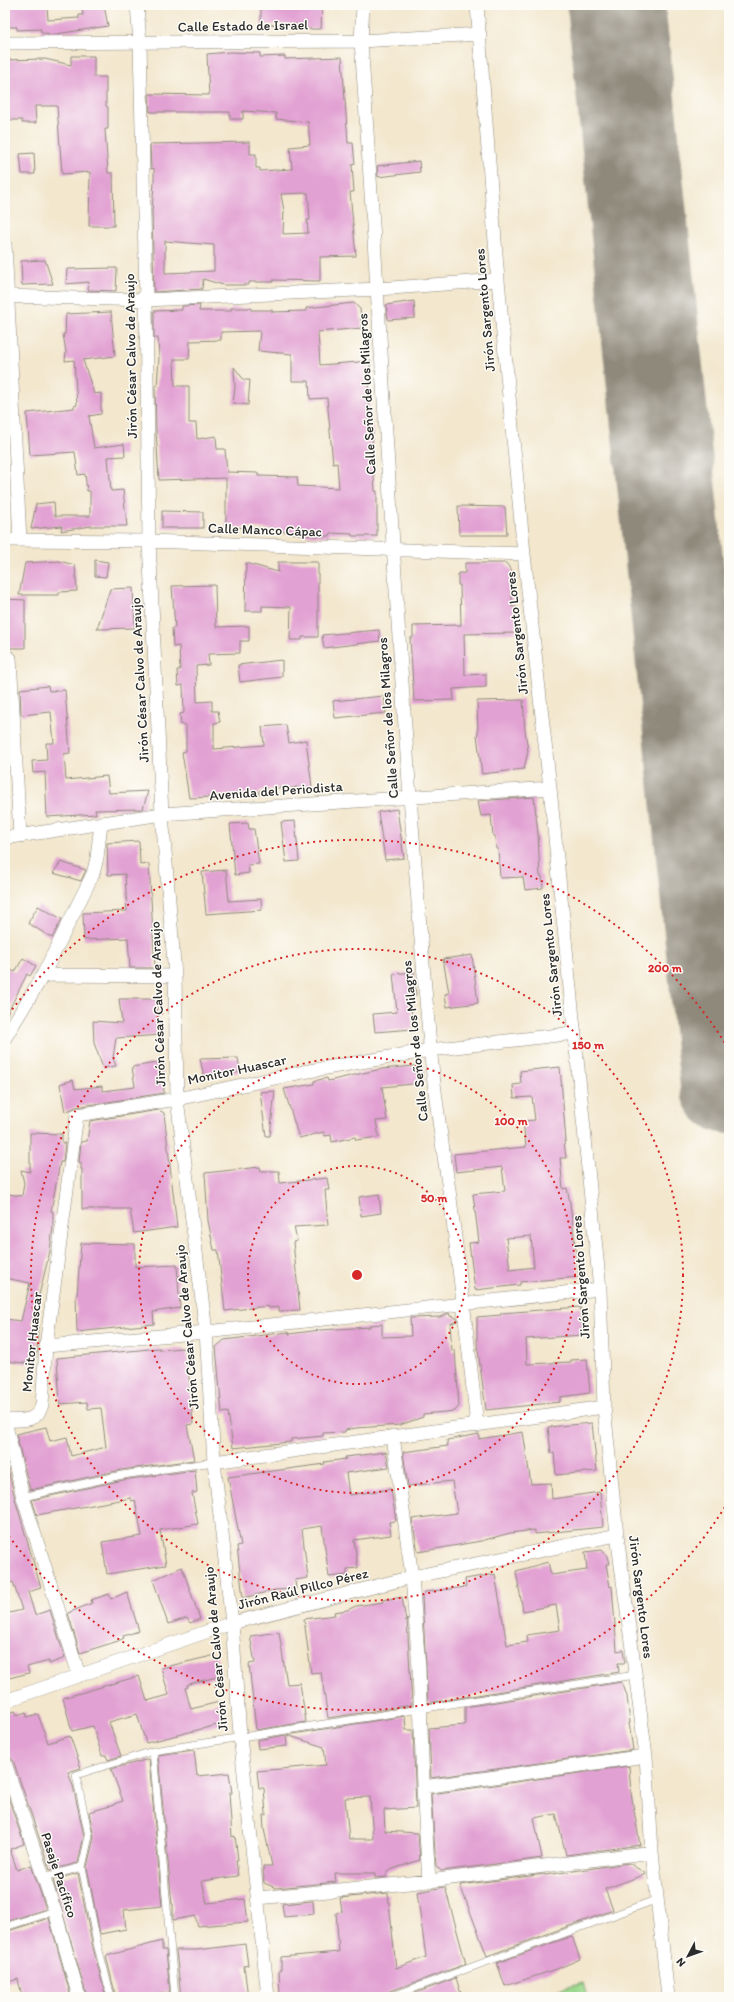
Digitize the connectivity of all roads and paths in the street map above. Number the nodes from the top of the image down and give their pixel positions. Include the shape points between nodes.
1 (137, 5) edge
2 (363, 5) edge
3 (477, 5) edge
4 (480, 34) junction
5 (361, 41) junction
6 (5, 43) edge
7 (140, 43) junction
8 (5, 244) edge
9 (498, 280) junction
10 (378, 289) junction
11 (6, 296) edge
12 (146, 300) junction
13 (5, 540) edge
14 (20, 540) junction
15 (149, 541) junction
16 (392, 551) junction
17 (524, 554) junction
18 (10, 658) dead end
19 (550, 788) junction
20 (409, 799) junction
21 (162, 814) junction
22 (101, 823) junction
23 (20, 836) junction
24 (5, 838) edge
25 (43, 975) junction
26 (175, 976) junction
27 (575, 1033) junction
28 (5, 1038) edge
29 (430, 1050) junction
30 (177, 1100) junction
31 (600, 1289) junction
32 (464, 1304) junction
33 (206, 1332) junction
34 (46, 1346) junction
35 (604, 1407) junction
36 (5, 1421) edge
37 (477, 1426) junction
38 (393, 1436) junction
39 (214, 1462) junction
40 (23, 1497) junction
41 (617, 1535) junction
42 (412, 1578) junction
43 (232, 1623) junction
44 (78, 1675) junction
45 (635, 1675) junction
46 (5, 1701) edge
47 (420, 1709) junction
48 (240, 1736) junction
49 (153, 1751) junction
50 (646, 1756) junction
51 (5, 1763) edge
52 (423, 1787) junction
53 (11, 1797) edge
54 (652, 1852) junction
55 (82, 1867) junction
56 (44, 1877) junction
57 (430, 1881) junction
58 (258, 1898) junction
59 (658, 1899) junction
60 (55, 1911) junction
61 (5, 1927) edge
62 (79, 1997) edge
63 (111, 1997) edge
64 (175, 1997) edge
65 (268, 1997) edge
66 (390, 1997) edge
67 (668, 1997) edge

1 - 7 street, Jirón César Calvo de Araujo
2 - 5 street, Calle Señor de los Milagros
3 - 4 street, Jirón Sargento Lores
4 - 5 street, Calle Estado de Israel
4 - 9 street, Jirón Sargento Lores
5 - 7 street, Calle Estado de Israel
5 - 10 street, Calle Señor de los Milagros
6 - 7 street, Calle Estado de Israel
7 - 12 street, Jirón César Calvo de Araujo
8 - 11 street
9 - 10 street
9 - 17 street, Jirón Sargento Lores
10 - 12 street
10 - 16 street, Calle Señor de los Milagros
11 - 12 street
11 - 14 street
12 - 15 street, Jirón César Calvo de Araujo
13 - 14 street, Calle Manco Cápac
14 - 15 street, Calle Manco Cápac
15 - 16 street, Calle Manco Cápac
15 - 21 street, Jirón César Calvo de Araujo
16 - 17 street, Calle Manco Cápac
16 - 20 street, Calle Señor de los Milagros
17 - 19 street, Jirón Sargento Lores
18 - 23 street
19 - 20 street, Avenida del Periodista
19 - 27 street, Jirón Sargento Lores
20 - 21 street, Avenida del Periodista
20 - 29 street, Calle Señor de los Milagros
21 - 22 street, Avenida del Periodista
21 - 26 street, Jirón César Calvo de Araujo
22 - 23 street, Avenida del Periodista
22 - 25 street via 97,858 92,874
23 - 24 street, Avenida del Periodista
25 - 26 street
25 - 28 street
26 - 30 street, Jirón César Calvo de Araujo
27 - 29 street, Monitor Huascar
27 - 31 street, Jirón Sargento Lores
29 - 30 street, Monitor Huascar via 303,1072
29 - 32 street, Calle Señor de los Milagros
30 - 33 street, Jirón César Calvo de Araujo
30 - 34 street, Monitor Huascar via 77,1115
31 - 32 street
31 - 35 street, Jirón Sargento Lores
32 - 33 street
32 - 37 street, Calle Señor de los Milagros
33 - 34 street
33 - 39 street, Jirón César Calvo de Araujo
34 - 36 street, Monitor Huascar via 40,1412 34,1418
35 - 37 street
35 - 41 street, Jirón Sargento Lores
36 - 40 street
37 - 38 street
38 - 39 street
38 - 42 street
39 - 40 lane via 122,1475
39 - 43 street, Jirón César Calvo de Araujo
40 - 44 street
41 - 42 street, Jirón Raúl Pillco Pérez
41 - 45 street, Jirón Sargento Lores
42 - 43 street, Jirón Raúl Pillco Pérez
42 - 47 street
43 - 44 street, Jirón Raúl Pillco Pérez
43 - 48 street, Jirón César Calvo de Araujo
44 - 46 street, Jirón Raúl Pillco Pérez
45 - 47 lane
45 - 50 street, Jirón Sargento Lores
47 - 48 lane
47 - 52 street
48 - 49 lane
48 - 58 street, Jirón César Calvo de Araujo
49 - 55 lane via 76,1775 89,1836
49 - 64 lane
50 - 52 street
50 - 54 street, Jirón Sargento Lores
51 - 53 street, Pasaje Pacífico
52 - 57 street
53 - 56 street, Pasaje Pacífico
54 - 57 street
54 - 59 street, Jirón Sargento Lores
55 - 56 lane
55 - 63 lane
56 - 60 street, Pasaje Pacífico
57 - 58 street
58 - 65 street, Jirón César Calvo de Araujo
59 - 66 lane
59 - 67 street, Jirón Sargento Lores
60 - 61 lane
60 - 62 street, Pasaje Pacífico

